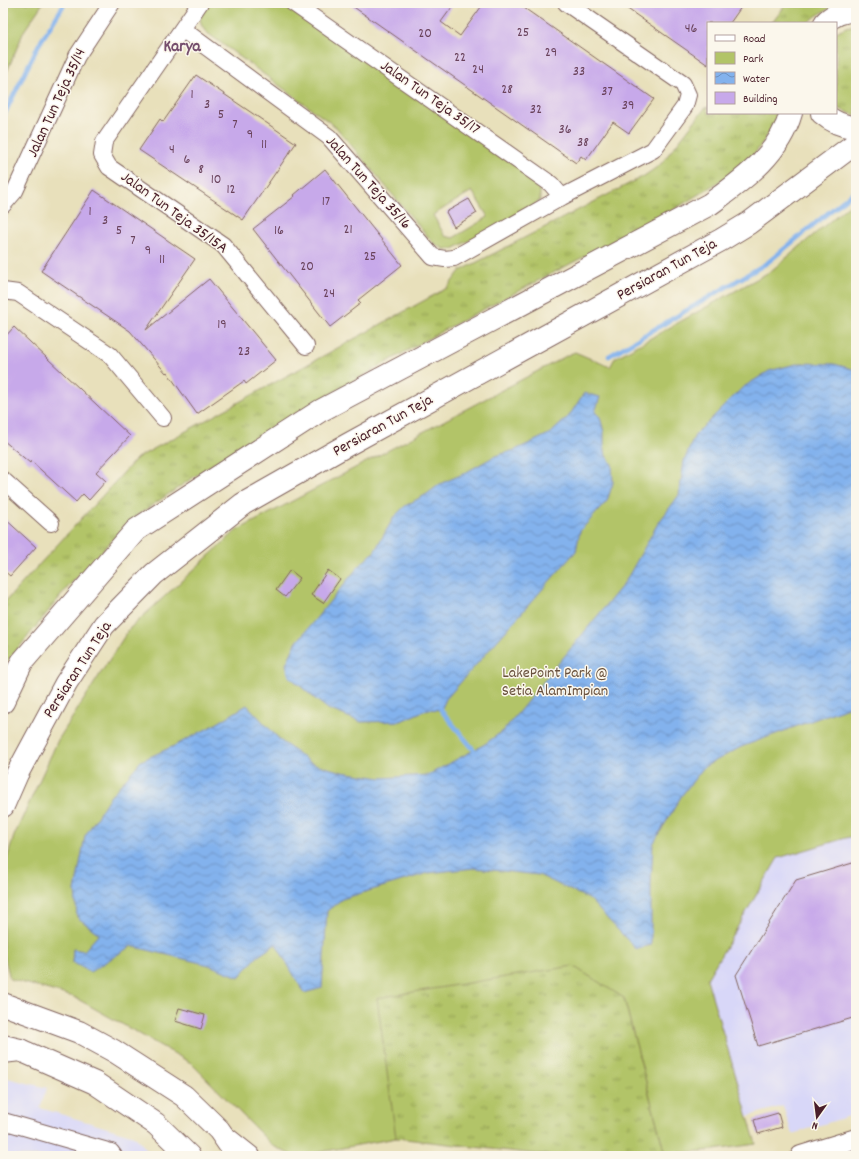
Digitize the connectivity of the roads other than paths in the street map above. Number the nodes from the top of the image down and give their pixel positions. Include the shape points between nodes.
1 (112, 3) edge
2 (200, 3) edge
3 (293, 3) edge
4 (566, 3) edge
5 (853, 8) edge
6 (825, 22) edge
7 (182, 29) junction
8 (791, 114) edge
9 (823, 114) edge
10 (856, 128) edge
11 (856, 143) edge
12 (562, 198) junction
13 (3, 205) edge
14 (3, 291) edge
15 (306, 346) dead end
16 (162, 418) dead end
17 (3, 480) edge
18 (51, 523) dead end
19 (3, 702) edge
20 (3, 806) edge
21 (3, 1004) edge
22 (9, 1050) edge
23 (3, 1121) edge
24 (219, 1130) junction
25 (856, 1139) edge
26 (114, 1156) edge
27 (189, 1156) edge
28 (237, 1156) edge
29 (250, 1156) edge
30 (801, 1156) edge

1 - 13 street, Jalan Tun Teja 35/14 via 77,56 15,191
2 - 7 street
3 - 12 street, Jalan Tun Teja 35/17 via 552,184
4 - 12 street, Jalan Tun Teja 35/16 via 683,84 688,95 685,106 653,150
5 - 6 main road
7 - 12 street, Jalan Tun Teja 35/16 via 329,137 433,257 454,258
7 - 15 street, Jalan Tun Teja 35/15A via 104,142 102,155 109,167 223,245
8 - 19 main road via 787,127 768,156 710,204 320,411 136,530 22,662
9 - 10 main road via 843,126
11 - 20 main road, Persiaran Tun Teja via 769,209 721,240 243,504 154,574 104,625 66,683 17,774
14 - 16 street via 18,293 110,355
17 - 18 street
21 - 24 main road via 79,1032 114,1051 184,1096
22 - 27 main road via 95,1083 156,1124
23 - 26 street via 111,1152
24 - 28 main road
24 - 29 street
25 - 30 street

